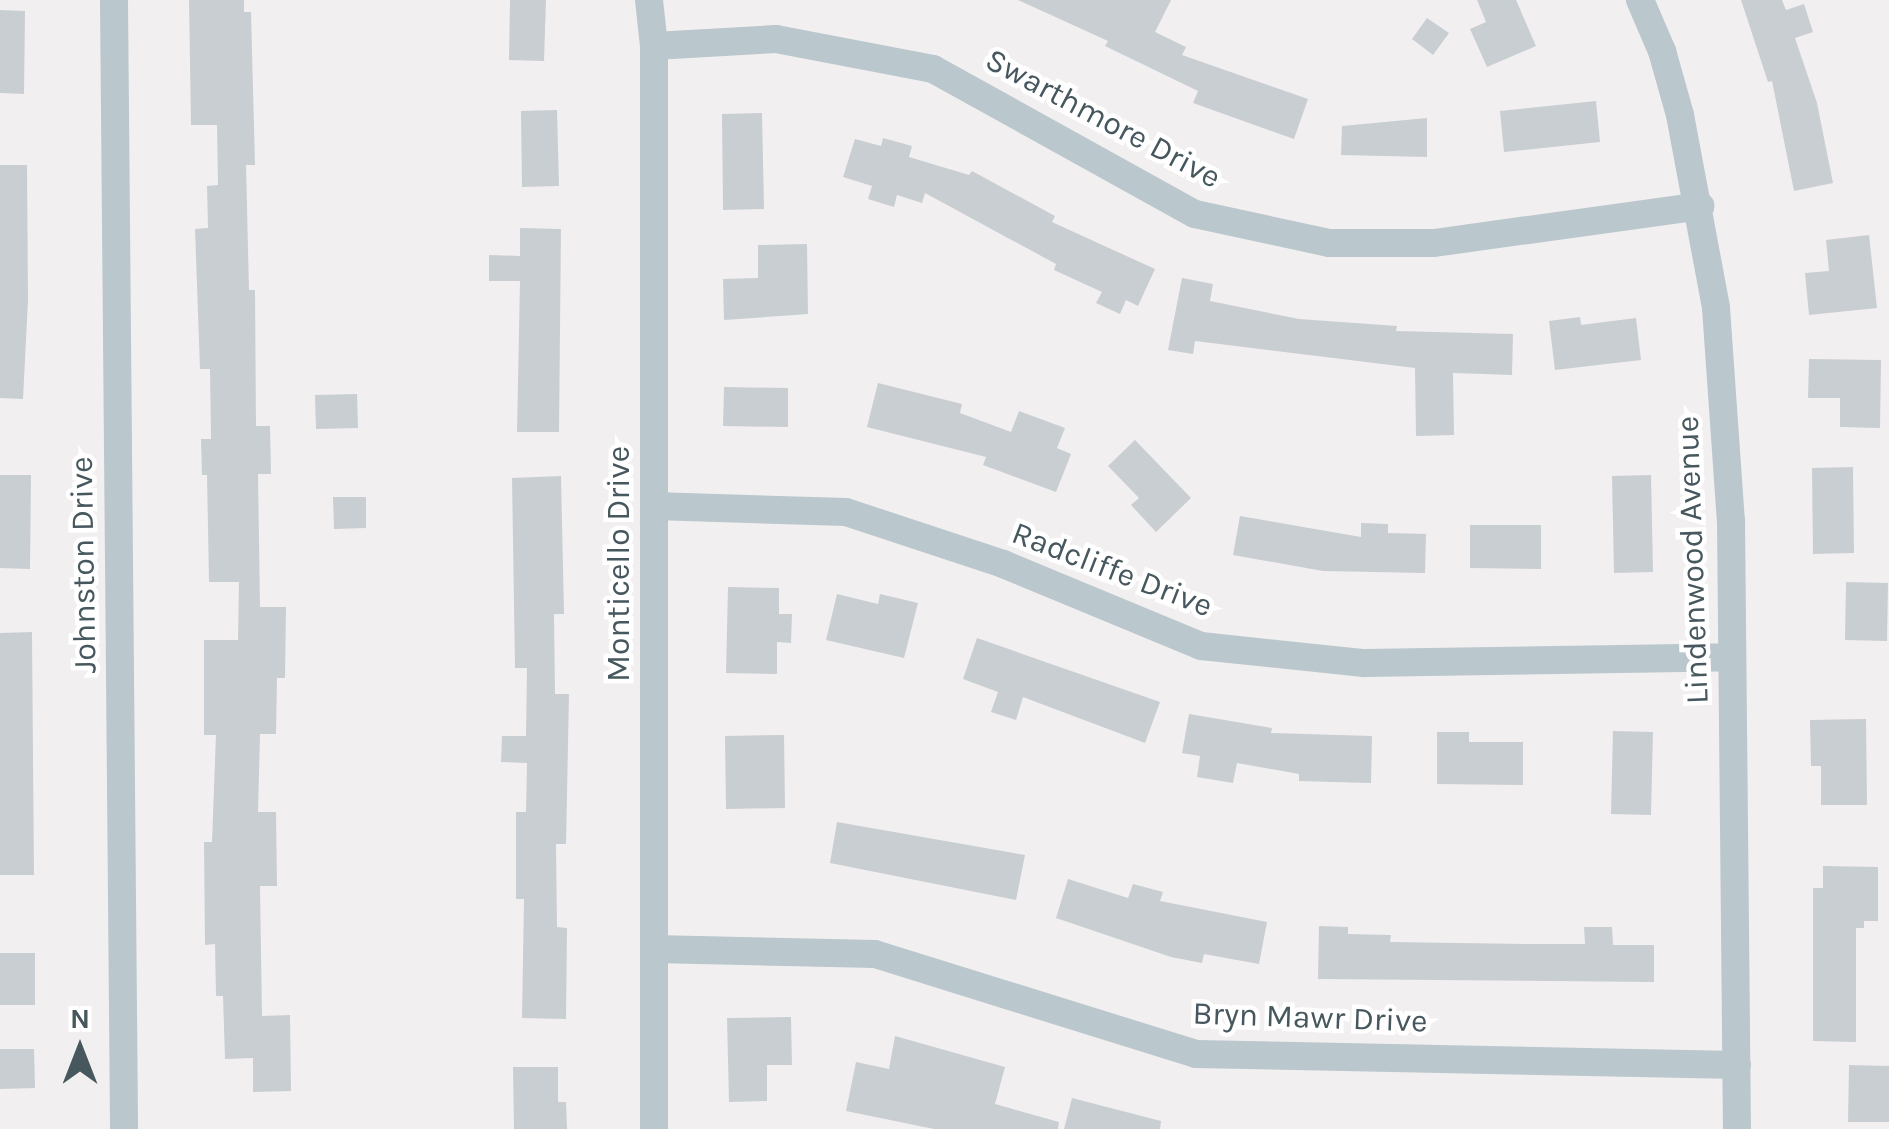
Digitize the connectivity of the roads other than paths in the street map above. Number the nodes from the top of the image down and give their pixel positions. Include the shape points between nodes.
1 (114, 0) edge
2 (649, 0) edge
3 (1640, 0) edge
4 (654, 46) junction
5 (1700, 206) junction
6 (654, 506) junction
7 (1732, 656) junction
8 (654, 949) junction
9 (1737, 1065) junction
10 (124, 1129) edge
11 (654, 1129) edge
12 (1737, 1129) edge

1 - 10 street, Johnston Drive
2 - 4 street, Monticello Drive
3 - 5 street, Lindenwood Avenue via 1662,51
4 - 5 street, Swarthmore Drive via 776,40 933,69 1196,214 1329,243 1434,243
4 - 6 street, Monticello Drive
5 - 7 street, Lindenwood Avenue via 1716,308 1729,486
6 - 7 street, Radcliffe Drive via 846,512 1004,564 1202,646 1364,663
6 - 8 street, Monticello Drive
7 - 9 street, Lindenwood Avenue
8 - 9 street, Bryn Mawr Drive via 875,954 1196,1054
8 - 11 street, Monticello Drive
9 - 12 street, Lindenwood Avenue

